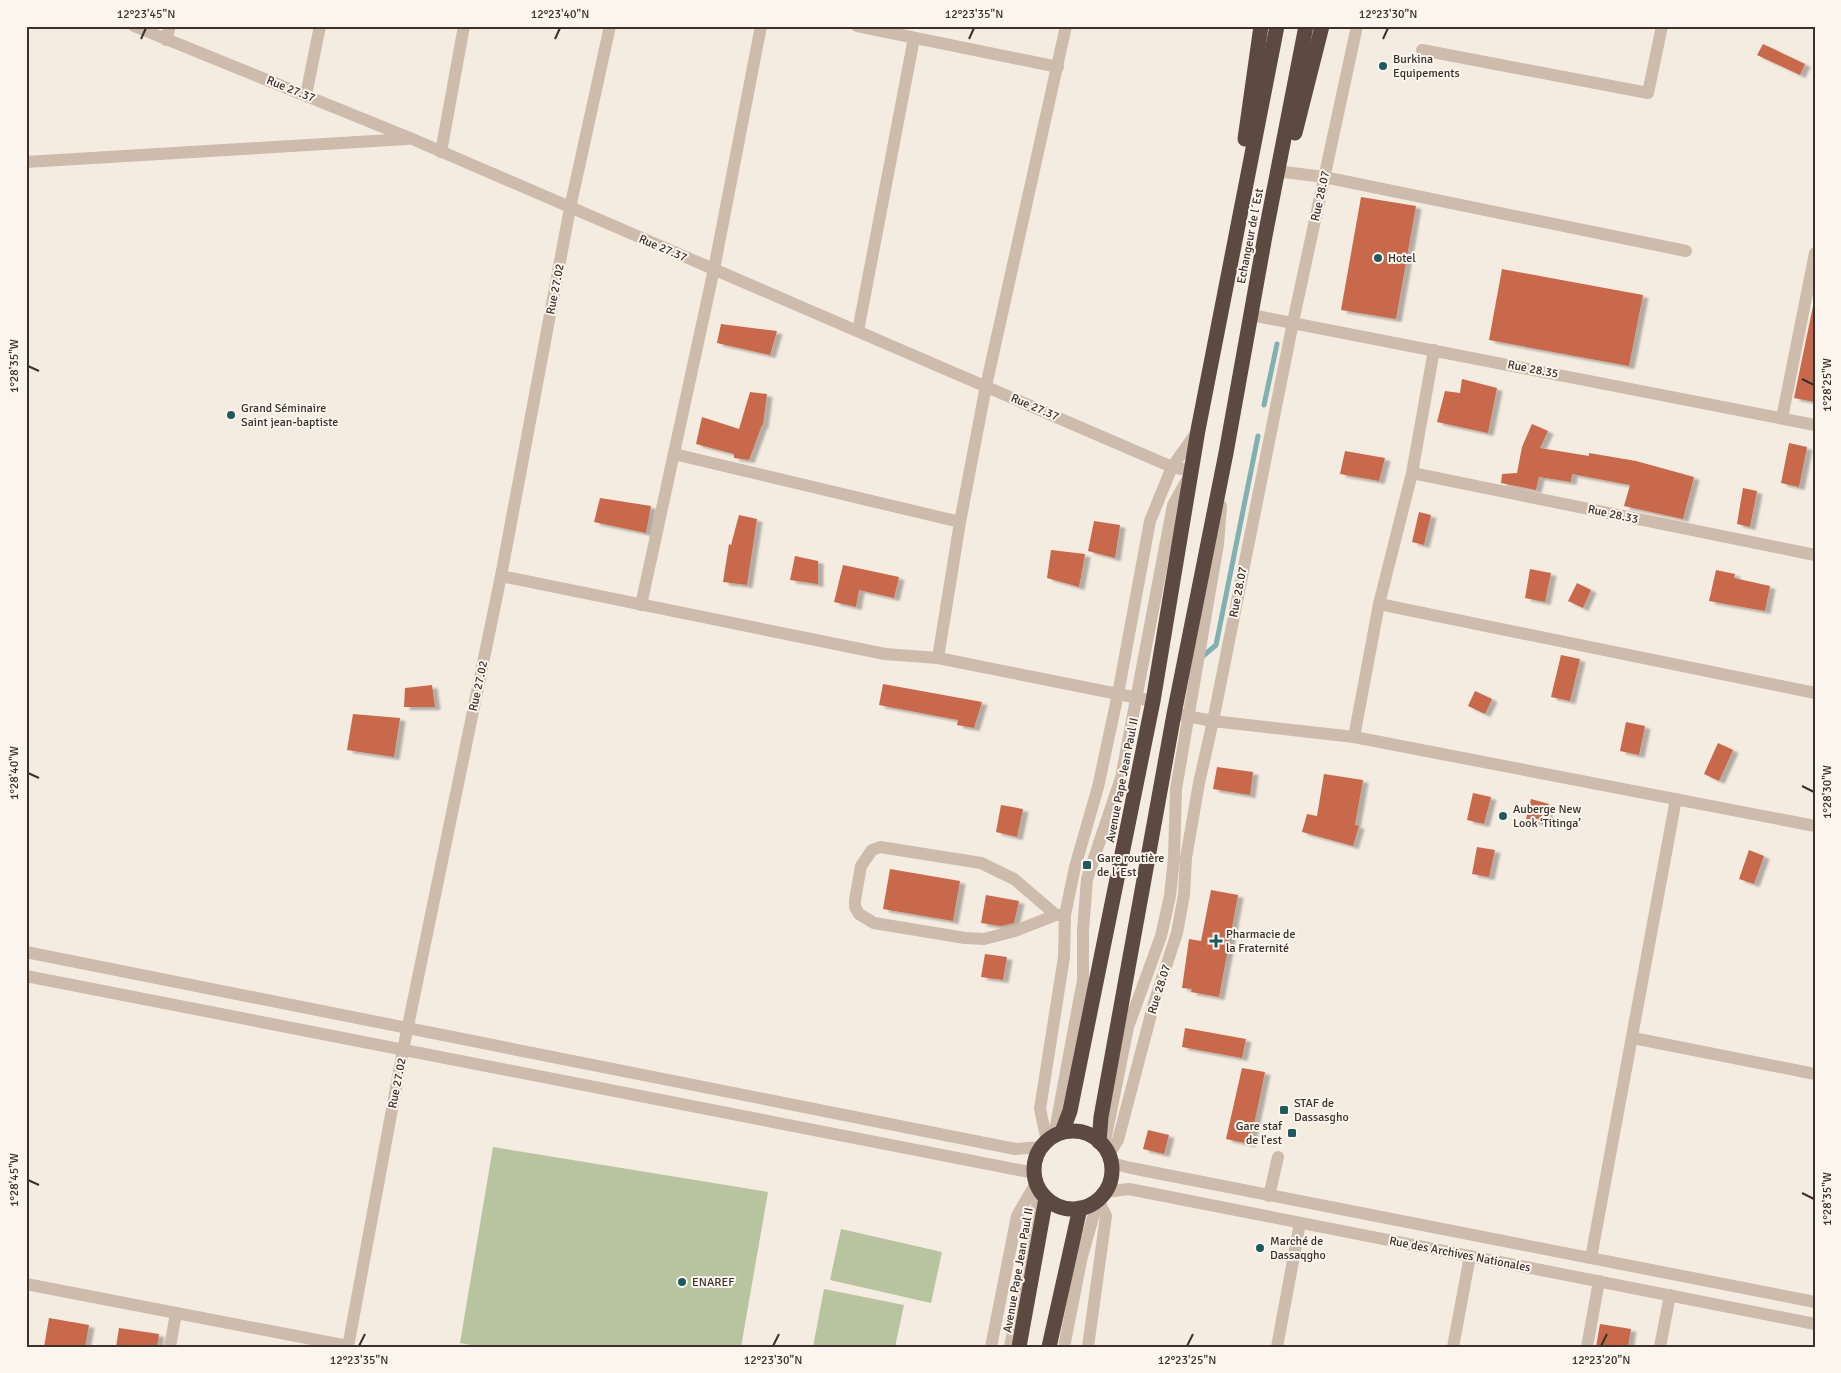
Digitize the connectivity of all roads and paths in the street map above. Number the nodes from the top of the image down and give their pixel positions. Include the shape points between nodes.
1 (134, 26) edge
2 (170, 26) edge
3 (320, 26) edge
4 (464, 26) edge
5 (610, 26) edge
6 (761, 26) edge
7 (857, 26) edge
8 (1066, 26) edge
9 (1261, 26) edge
10 (1277, 26) edge
11 (1306, 26) edge
12 (1322, 26) edge
13 (1358, 26) edge
14 (1662, 26) edge
15 (914, 38) junction
16 (166, 40) junction
17 (1422, 50) dead end
18 (1058, 67) junction
19 (306, 95) junction
20 (410, 138) junction
21 (441, 152) junction
22 (26, 162) edge
23 (1284, 172) junction
24 (1324, 177) junction
25 (570, 208) junction
26 (1265, 236) junction
27 (1686, 251) dead end
28 (1815, 253) edge
29 (1231, 261) junction
30 (714, 269) junction
31 (1251, 315) junction
32 (1293, 322) junction
33 (858, 331) junction
34 (1434, 350) junction
35 (986, 386) junction
36 (1782, 418) junction
37 (1815, 424) edge
38 (1198, 430) junction
39 (674, 454) junction
40 (1172, 467) junction
41 (1192, 471) junction
42 (1412, 473) junction
43 (960, 522) junction
44 (1815, 555) edge
45 (500, 576) junction
46 (1379, 604) junction
47 (641, 605) junction
48 (938, 658) junction
49 (1815, 693) edge
50 (1118, 694) junction
51 (1136, 697) junction
52 (1153, 701) junction
53 (1182, 716) junction
54 (1213, 721) junction
55 (1354, 737) junction
56 (1676, 799) junction
57 (1815, 826) edge
58 (1060, 915) junction
59 (26, 952) edge
60 (26, 976) edge
61 (408, 1028) junction
62 (1632, 1038) junction
63 (403, 1050) junction
64 (1815, 1074) edge
65 (1051, 1139) junction
66 (1106, 1151) junction
67 (1278, 1158) dead end
68 (1039, 1186) junction
69 (1102, 1196) junction
70 (1269, 1196) junction
71 (1080, 1208) junction
72 (1300, 1222) junction
73 (1470, 1256) junction
74 (1591, 1258) junction
75 (1599, 1281) junction
76 (26, 1284) edge
77 (1670, 1295) junction
78 (1815, 1302) edge
79 (176, 1313) junction
80 (1815, 1324) edge
81 (348, 1346) edge
82 (170, 1347) edge
83 (991, 1347) edge
84 (1010, 1347) edge
85 (1019, 1347) edge
86 (1049, 1347) edge
87 (1064, 1347) edge
88 (1088, 1347) edge
89 (1278, 1347) edge
90 (1453, 1347) edge
91 (1586, 1347) edge
92 (1660, 1347) edge

1 - 16 street, Rue 27.37
2 - 16 street
3 - 19 street
4 - 21 street
5 - 25 street, Rue 27.02
6 - 30 street
7 - 15 street
8 - 18 street
9 - 29 highway
10 - 29 highway, Echangeur de l´Est
11 - 26 highway, Echangeur de l´Est
12 - 23 highway
13 - 24 street, Rue 28.07
14 - 17 street via 1648,93
15 - 18 street
15 - 33 street
16 - 19 street, Rue 27.37
18 - 35 street
19 - 20 street, Rue 27.37
20 - 21 street, Rue 27.37
20 - 22 street
21 - 25 street, Rue 27.37
23 - 24 street
23 - 26 highway
24 - 27 street
24 - 32 street, Rue 28.07
25 - 30 street, Rue 27.37
25 - 45 street, Rue 27.02
26 - 31 highway, Echangeur de l´Est
28 - 36 street
29 - 38 highway, Echangeur de l´Est
30 - 33 street, Rue 27.37
30 - 39 street
31 - 32 street, Rue 28.35
31 - 53 highway, Echangeur de l´Est
32 - 34 street, Rue 28.35
32 - 54 street, Rue 28.07
33 - 35 street, Rue 27.37
34 - 36 street, Rue 28.35
34 - 42 street
35 - 40 street, Rue 27.37
35 - 43 street
36 - 37 street, Rue 28.35
38 - 40 street
38 - 41 highway, Avenue Pape Jean Paul II
39 - 43 street
39 - 47 street
40 - 41 street, Rue 27.37
40 - 50 street via 1150,521
41 - 51 street via 1173,505
41 - 52 highway, Avenue Pape Jean Paul II
42 - 44 street, Rue 28.33
42 - 46 street
43 - 48 street
45 - 47 street
45 - 61 street, Rue 27.02
46 - 49 street
46 - 55 street
47 - 48 street via 885,654
48 - 50 street
50 - 51 street
50 - 58 street via 1098,787
51 - 52 street
51 - 65 street via 1121,778 1087,879 1083,980
52 - 65 highway, Avenue Pape Jean Paul II via 1070,1111
53 - 54 street
53 - 66 highway via 1101,1118
53 - 66 street via 1170,896 1161,936 1128,1028
54 - 55 street
54 - 66 street, Rue 28.07 via 1186,858 1177,933 1154,1003 1118,1140
55 - 56 street
56 - 57 street
56 - 62 street
58 - 58 street via 1019,882 981,863 880,846 872,850 861,866 855,900 859,914 874,923 965,938 1002,935
58 - 65 street via 1064,957 1040,1109
59 - 61 street
60 - 63 street
61 - 63 street, Rue 27.02
61 - 65 street via 1015,1149
62 - 64 street
62 - 74 street
63 - 68 street
63 - 81 street, Rue 27.02
65 - 66 highway via 1080,1132 1088,1134
65 - 68 highway, Avenue Pape Jean Paul II via 1037,1155
66 - 69 highway via 1112,1176
66 - 70 street, Rue des Archives Nationales via 1131,1168
67 - 70 street
68 - 71 highway, Avenue Pape Jean Paul II via 1062,1208
68 - 83 street via 1017,1216
68 - 84 street
68 - 85 highway, Avenue Pape Jean Paul II
69 - 71 highway
69 - 72 street, Rue des Archives Nationales via 1129,1189
69 - 87 street via 1082,1256
69 - 88 street via 1106,1216
70 - 74 street, Rue des Archives Nationales
71 - 86 highway
72 - 73 street, Rue des Archives Nationales
72 - 89 street
73 - 75 street, Rue des Archives Nationales
73 - 90 street
74 - 78 street, Rue des Archives Nationales
75 - 77 street, Rue des Archives Nationales
75 - 91 street
76 - 79 street
77 - 80 street, Rue des Archives Nationales
77 - 92 street
79 - 81 street
79 - 82 street

